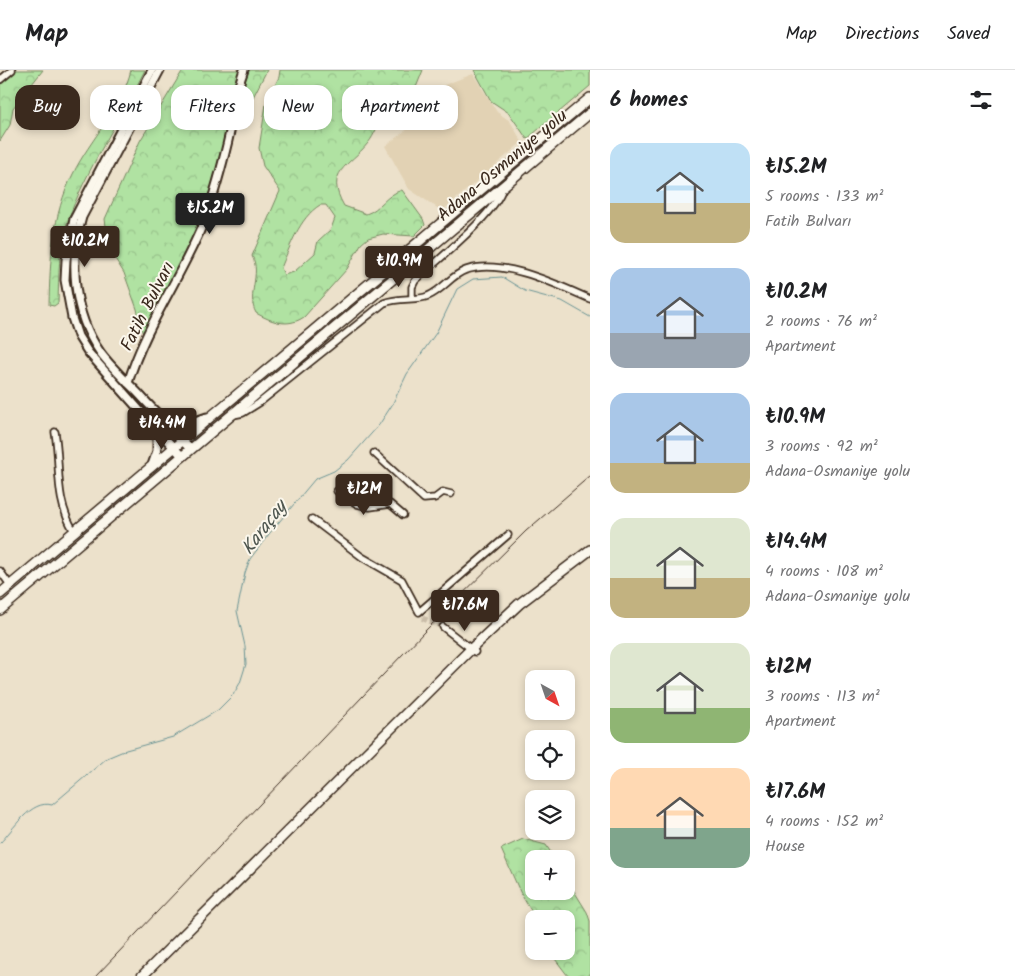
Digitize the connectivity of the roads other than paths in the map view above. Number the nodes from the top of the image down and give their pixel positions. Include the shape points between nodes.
1 (12, 70) edge
2 (152, 70) edge
3 (160, 70) edge
4 (244, 70) edge
5 (0, 80) edge
6 (590, 98) edge
7 (590, 113) edge
8 (503, 186) junction
9 (412, 298) junction
10 (590, 299) edge
11 (128, 383) junction
12 (215, 415) junction
13 (230, 416) junction
14 (163, 419) junction
15 (157, 430) junction
16 (55, 432) dead end
17 (182, 440) junction
18 (174, 447) junction
19 (190, 450) junction
20 (374, 453) dead end
21 (182, 456) junction
22 (152, 466) junction
23 (338, 492) dead end
24 (451, 494) dead end
25 (402, 515) dead end
26 (312, 519) dead end
27 (74, 531) junction
28 (508, 535) dead end
29 (590, 550) edge
30 (590, 555) edge
31 (0, 571) edge
32 (10, 585) junction
33 (0, 594) edge
34 (0, 610) edge
35 (443, 627) tunnel mouth
36 (473, 651) junction
37 (142, 976) edge
38 (148, 976) edge

1 - 5 street
2 - 15 street via 74,218 65,280 78,336 88,352
3 - 11 street via 82,216 74,264 87,328 101,353
4 - 11 street, Fatih Bulvarı via 234,97 230,130 208,212 188,260 161,304
6 - 12 highway, Adana-Osmaniye yolu
7 - 8 highway, Adana-Osmaniye yolu
8 - 9 street via 501,195 489,211 415,281
8 - 13 highway, Adana-Osmaniye yolu
9 - 10 street via 427,297 467,269 484,268 514,270
9 - 13 street via 384,303 258,403
11 - 14 street
12 - 14 street via 182,424
12 - 17 highway, Adana-Osmaniye yolu
13 - 19 highway, Adana-Osmaniye yolu
14 - 17 street
15 - 18 street
15 - 22 street via 157,451
16 - 27 street via 59,455 57,481
17 - 18 highway, Adana-Osmaniye yolu
17 - 19 street
18 - 21 street
18 - 22 highway, Adana-Osmaniye yolu
19 - 21 highway, Adana-Osmaniye yolu
20 - 24 street via 424,499 435,498 443,492
21 - 34 highway, Adana-Osmaniye yolu
22 - 27 highway, Adana-Osmaniye yolu
23 - 25 street via 370,507 390,504
26 - 28 street via 362,557 402,580 420,615
27 - 32 highway, Adana-Osmaniye yolu
29 - 36 highway via 519,604
30 - 36 highway via 520,608
31 - 32 street
32 - 33 highway, Adana-Osmaniye yolu
35 - 36 street
36 - 37 highway
36 - 38 highway

